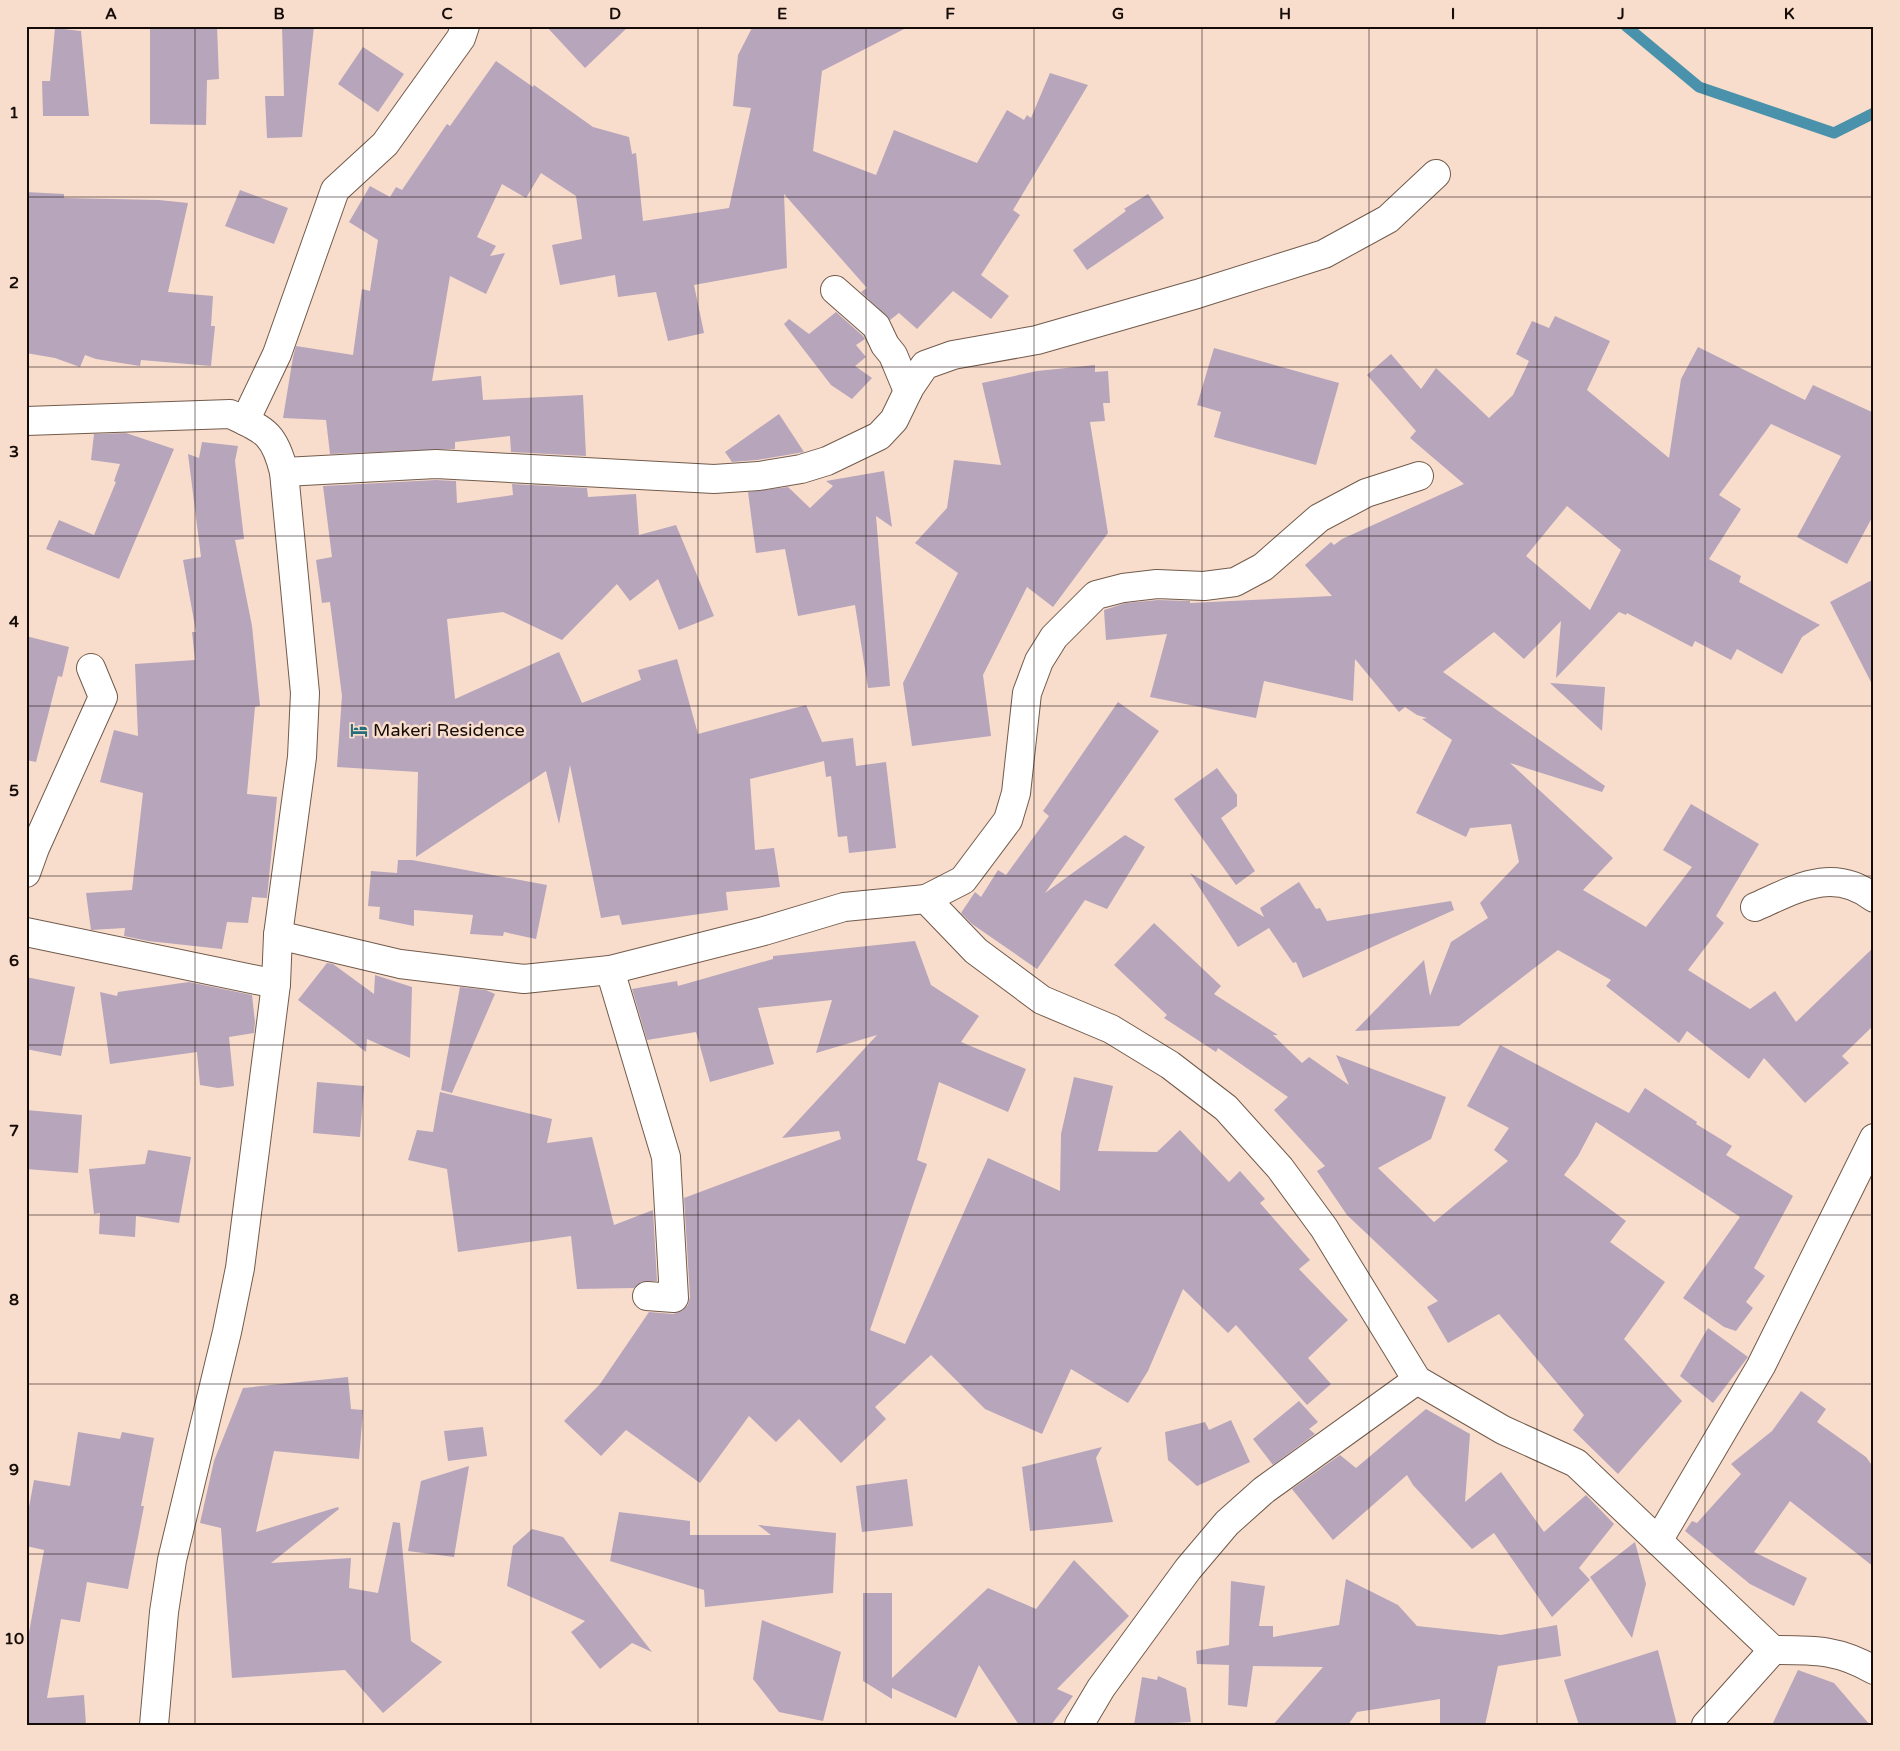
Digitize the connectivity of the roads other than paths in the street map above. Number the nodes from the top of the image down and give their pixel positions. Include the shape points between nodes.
1 (465, 26) edge
2 (1436, 174) dead end
3 (835, 290) dead end
4 (908, 391) junction
5 (26, 421) edge
6 (245, 421) junction
7 (284, 472) junction
8 (1419, 476) dead end
9 (91, 668) dead end
10 (26, 873) edge
11 (1874, 898) edge
12 (926, 899) junction
13 (1755, 906) dead end
14 (26, 932) edge
15 (278, 935) junction
16 (610, 970) junction
17 (276, 984) junction
18 (1874, 1138) edge
19 (646, 1296) dead end
20 (1417, 1380) junction
21 (1658, 1541) junction
22 (1773, 1650) junction
23 (1874, 1670) edge
24 (154, 1725) edge
25 (1079, 1725) edge
26 (1706, 1725) edge

1 - 6 street via 461,38 385,144 336,190 277,354
2 - 4 street via 1388,219 1324,254 1037,340 953,355 925,365
3 - 4 street via 876,326 894,355
4 - 7 street via 894,420 879,436 818,464 759,476 714,479 658,477 436,464
5 - 6 street via 230,414
6 - 7 street via 258,426 269,437 280,456
7 - 15 street via 305,693 302,757
8 - 12 street via 1366,494 1319,518 1263,567 1235,582 1204,586 1157,584 1096,595 1054,638 1039,661 1027,693 1016,793 1008,820 963,880
9 - 10 street via 103,696
11 - 13 street via 1844,882 1824,882 1794,889
12 - 16 street via 844,907 764,932
12 - 20 street via 976,950 1042,1000 1111,1029 1170,1064 1226,1108 1280,1168 1324,1228
14 - 17 street
15 - 16 street via 400,964 524,979
15 - 17 street
16 - 19 street via 666,1157 674,1298
17 - 24 street via 240,1268 172,1560
18 - 21 street via 1761,1366
20 - 21 street via 1503,1430 1576,1463
20 - 25 street via 1264,1490 1227,1524 1188,1569 1101,1688
21 - 22 street
22 - 23 street via 1826,1650
22 - 26 street

